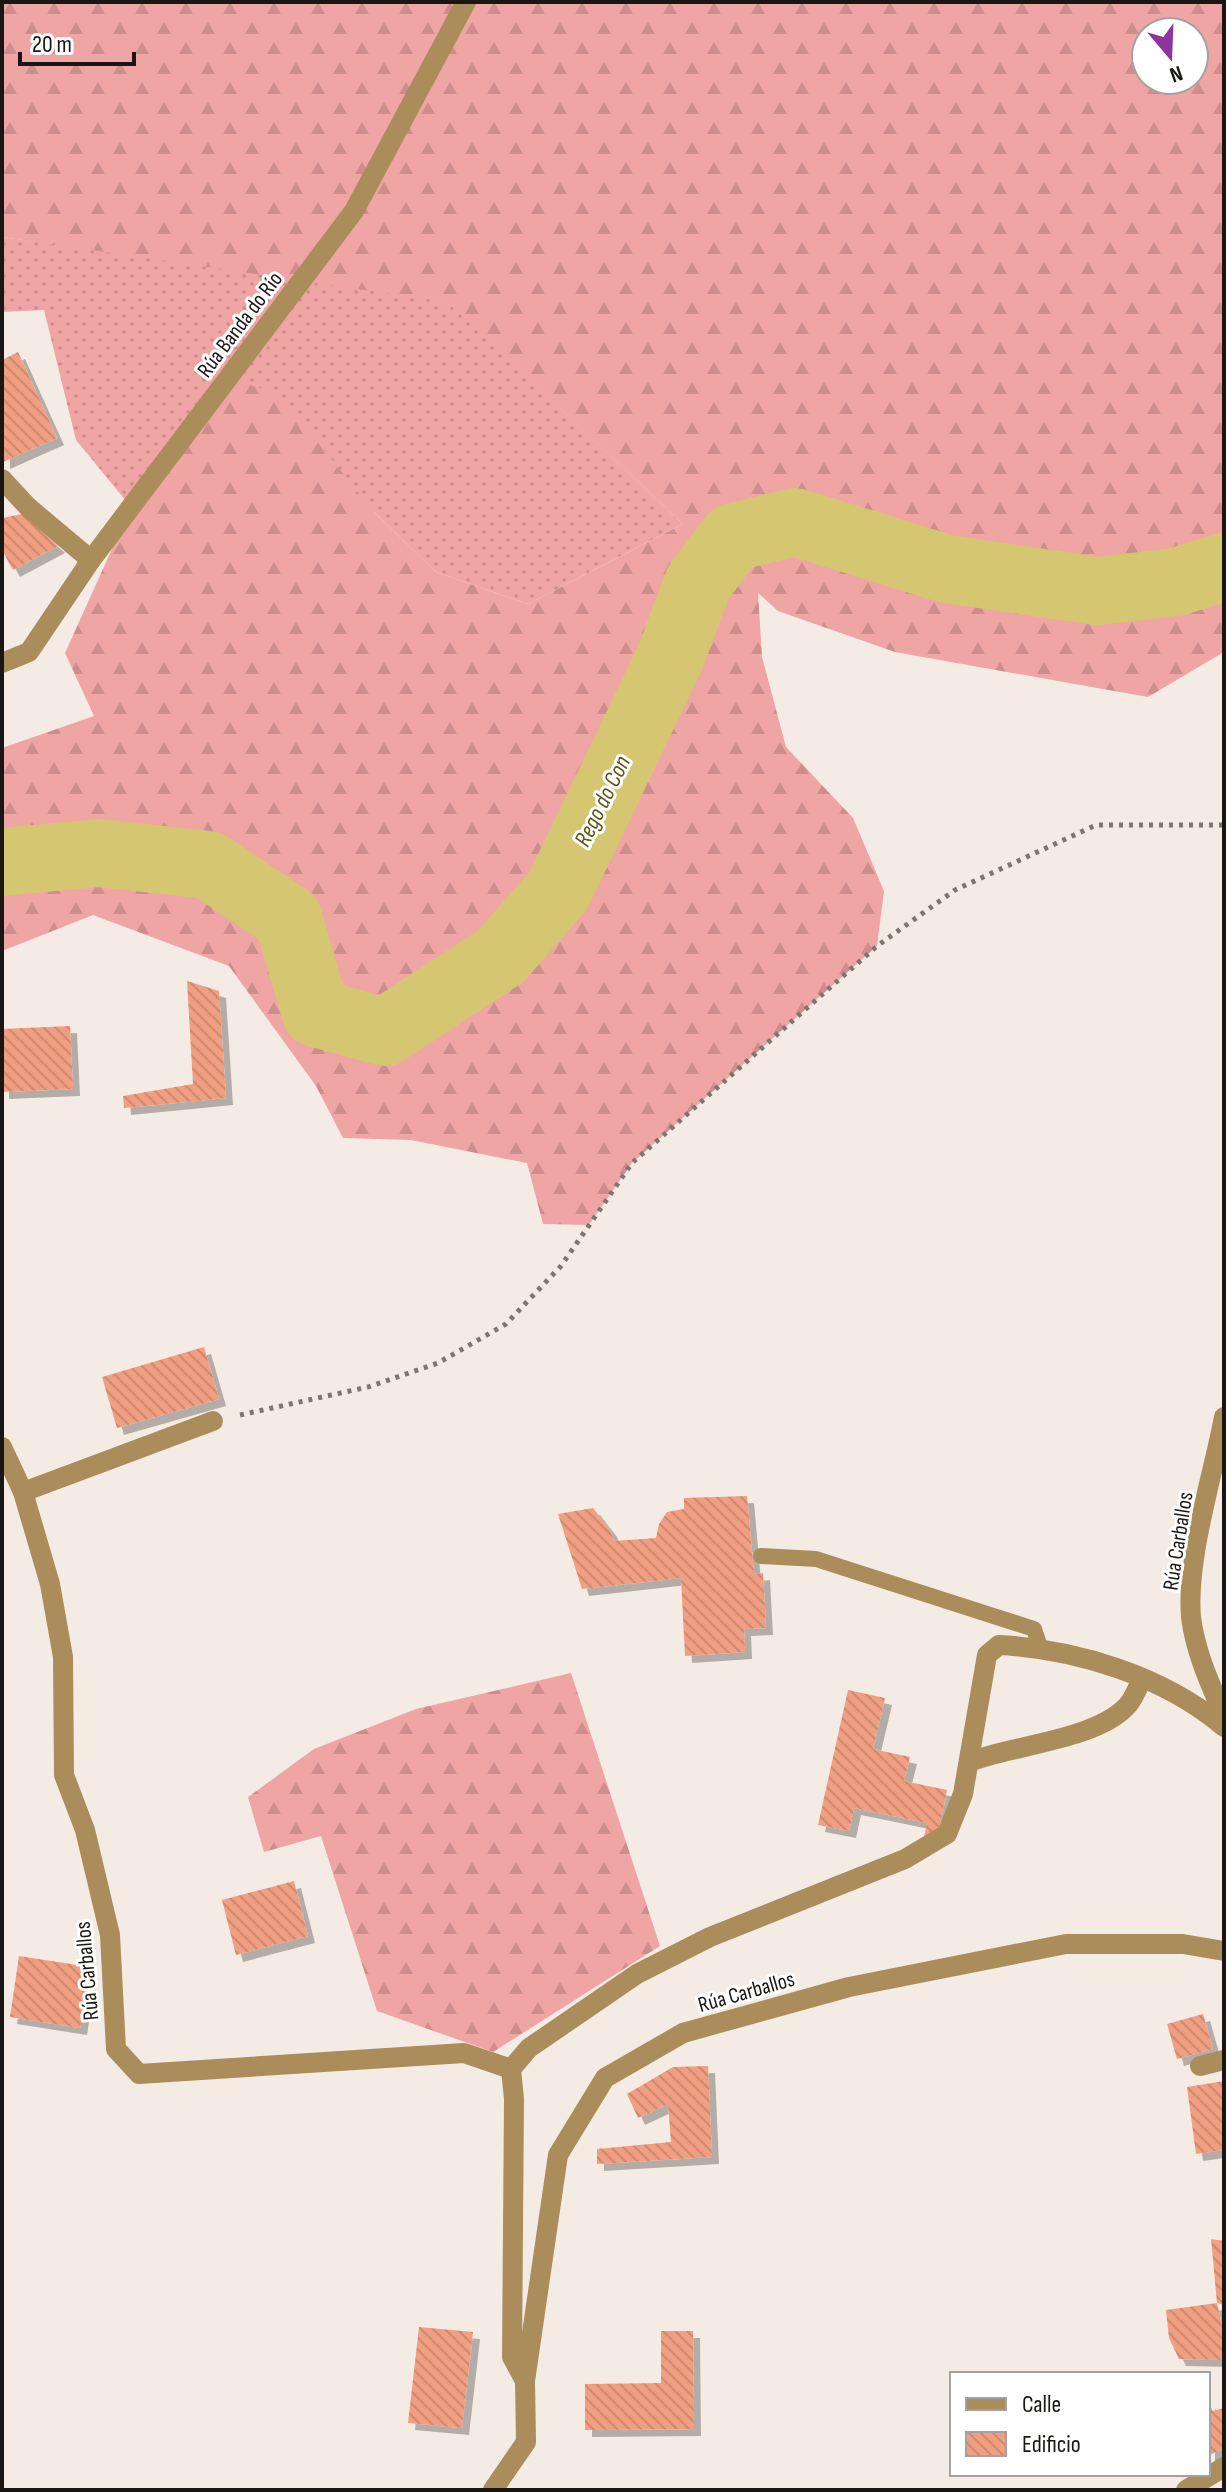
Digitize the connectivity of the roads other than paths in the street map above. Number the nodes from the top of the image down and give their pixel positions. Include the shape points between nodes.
1 (466, 2) edge
2 (2, 479) edge
3 (91, 560) junction
4 (2, 663) edge
5 (1224, 1417) edge
6 (213, 1421) road end
7 (2, 1447) edge
8 (23, 1492) junction
9 (761, 1556) dead end
10 (1040, 1647) junction
11 (1142, 1680) junction
12 (1224, 1716) edge
13 (1224, 1727) edge
14 (969, 1762) junction
15 (1224, 1951) edge
16 (1224, 2060) edge
17 (1200, 2066) dead end
18 (511, 2069) junction
19 (525, 2381) junction
20 (1209, 2476) edge
21 (493, 2490) edge
22 (1186, 2490) edge

1 - 3 street, Rúa Banda do Río via 354,211
2 - 3 street
3 - 4 street, Rúa Banda do Río via 29,652
5 - 12 street, Rúa Carballos via 1192,1578 1191,1616
6 - 8 street
7 - 8 street, Rúa Carballos
8 - 18 street, Rúa Carballos via 50,1584 63,1657 64,1775 85,1830 110,1935 116,2049 139,2074 464,2053
9 - 10 lane via 816,1559 1034,1629
10 - 11 street
10 - 14 street via 999,1645 987,1655
11 - 13 street
11 - 14 street via 1126,1708 1077,1735
14 - 18 street via 947,1834 905,1859 710,1937 637,1974 529,2048
15 - 19 street, Rúa Carballos via 1183,1944 1066,1944 849,1987 683,2033 605,2078 558,2155
16 - 17 street
18 - 19 street, Rúa Carballos via 512,2357
19 - 21 street, Rúa Carballos via 526,2442
20 - 22 street

